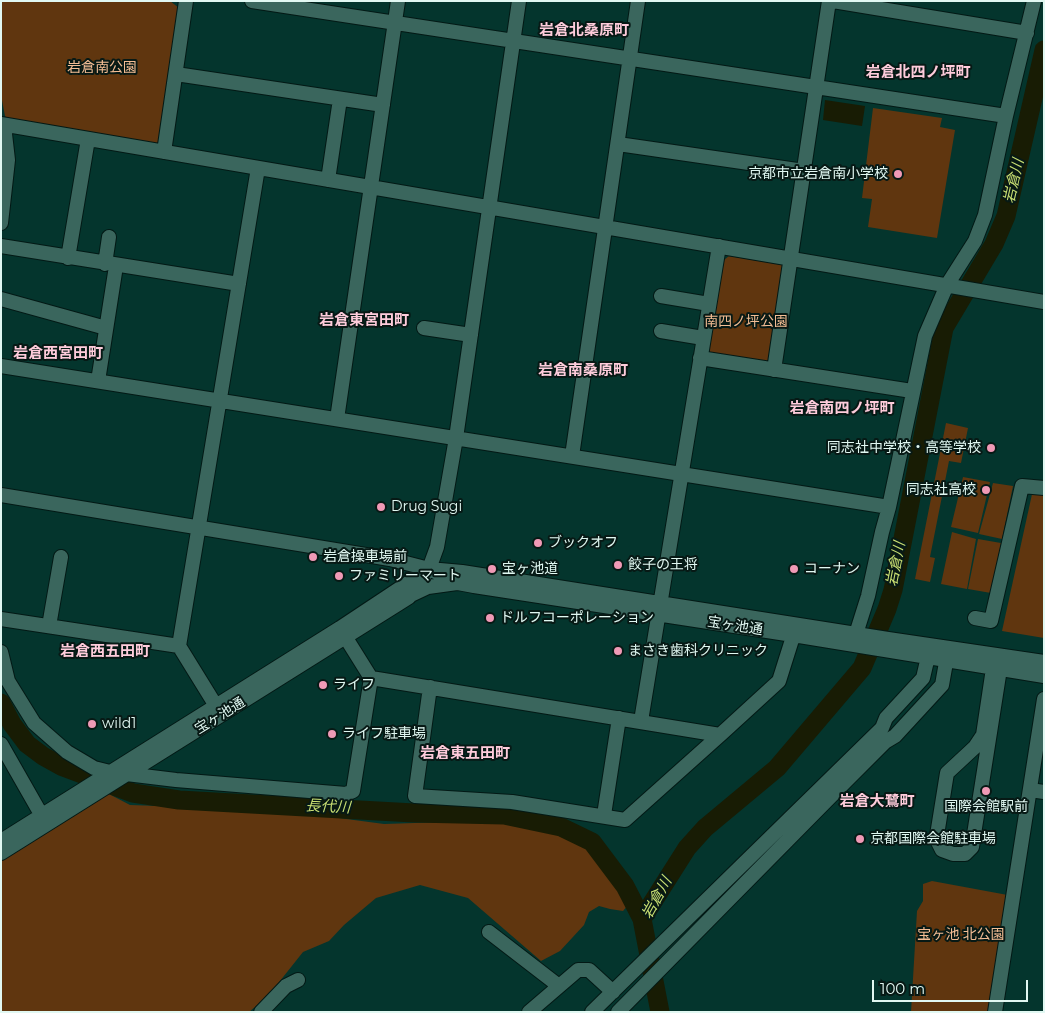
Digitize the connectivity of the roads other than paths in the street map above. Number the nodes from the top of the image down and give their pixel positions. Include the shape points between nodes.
1 (186, 1) edge
2 (252, 1) edge
3 (398, 1) edge
4 (519, 1) edge
5 (638, 1) edge
6 (831, 1) edge
7 (1034, 1) edge
8 (395, 23) junction
9 (1027, 33) junction
10 (514, 41) junction
11 (630, 59) junction
12 (176, 74) junction
13 (816, 88) junction
14 (340, 99) junction
15 (383, 105) junction
16 (1006, 116) junction
17 (3, 125) edge
18 (88, 139) junction
19 (618, 144) junction
20 (164, 152) junction
21 (258, 168) junction
22 (804, 171) junction
23 (328, 180) junction
24 (371, 187) junction
25 (490, 208) junction
26 (1, 224) edge
27 (605, 227) junction
28 (109, 237) dead end
29 (1, 246) edge
30 (719, 246) junction
31 (68, 258) junction
32 (791, 259) junction
33 (110, 265) junction
34 (239, 284) junction
35 (947, 285) junction
36 (661, 296) dead end
37 (1, 299) edge
38 (1044, 302) edge
39 (709, 304) junction
40 (106, 328) junction
41 (424, 328) dead end
42 (661, 331) dead end
43 (471, 336) junction
44 (704, 338) junction
45 (700, 358) junction
46 (1, 366) edge
47 (774, 370) junction
48 (98, 381) junction
49 (912, 391) junction
50 (220, 400) junction
51 (337, 419) junction
52 (456, 438) junction
53 (572, 456) junction
54 (681, 474) junction
55 (1044, 488) edge
56 (1, 495) edge
57 (889, 506) junction
58 (199, 526) junction
59 (61, 557) dead end
60 (390, 559) junction
61 (429, 569) junction
62 (458, 583) junction
63 (404, 593) junction
64 (659, 608) junction
65 (976, 618) dead end
66 (1, 619) edge
67 (49, 626) junction
68 (795, 630) junction
69 (343, 633) junction
70 (858, 638) junction
71 (179, 646) junction
72 (929, 651) junction
73 (1, 652) edge
74 (947, 654) junction
75 (1020, 658) junction
76 (978, 659) junction
77 (1044, 662) edge
78 (1000, 669) junction
79 (1044, 676) edge
80 (372, 678) junction
81 (430, 687) junction
82 (1044, 699) edge
83 (219, 710) junction
84 (619, 718) junction
85 (641, 721) junction
86 (720, 735) junction
87 (978, 742) junction
88 (1, 744) edge
89 (108, 780) junction
90 (1030, 790) junction
91 (1044, 792) edge
92 (604, 815) junction
93 (44, 820) junction
94 (1, 841) edge
95 (1, 853) edge
96 (489, 932) dead end
97 (298, 980) dead end
98 (559, 986) junction
99 (617, 988) junction
100 (623, 1007) edge
101 (261, 1012) edge
102 (529, 1012) edge
103 (592, 1012) edge
104 (995, 1012) edge

1 - 12 street
2 - 8 street
3 - 8 street
4 - 10 street
5 - 11 street
6 - 9 street
6 - 13 street
7 - 9 street
8 - 10 street
8 - 15 street
9 - 16 street
10 - 11 street
10 - 25 street
11 - 13 street
11 - 19 street
12 - 14 street
12 - 20 street
13 - 16 street
13 - 22 street
14 - 15 street
14 - 23 street
15 - 24 street
16 - 35 street via 985,215 975,241
17 - 18 street
17 - 26 street via 8,160
18 - 20 street
18 - 31 street
19 - 22 street
19 - 27 street
20 - 21 street
21 - 23 street
21 - 34 street
22 - 32 street
23 - 24 street
24 - 25 street
24 - 51 street
25 - 27 street
25 - 43 street
27 - 30 street
27 - 53 street
28 - 33 street
29 - 31 street
30 - 32 street
30 - 39 street
31 - 33 street
32 - 35 street
32 - 47 street
33 - 34 street
33 - 40 street
34 - 50 street
35 - 38 street
35 - 49 street via 925,336
36 - 39 street
37 - 40 street
39 - 44 street
40 - 48 street
41 - 43 street
42 - 44 street
43 - 52 street
44 - 45 street
45 - 47 street
45 - 54 street
46 - 48 street
47 - 49 street
48 - 50 street
49 - 57 street
50 - 51 street
50 - 58 street
51 - 52 street
52 - 53 street
52 - 61 street via 437,546
53 - 54 street
54 - 57 street
54 - 64 street
55 - 65 street via 1022,486 991,621
56 - 58 street
57 - 70 street
58 - 60 street
58 - 71 street
59 - 67 street
60 - 61 street
60 - 63 street via 402,572
61 - 62 street, 宝ヶ池通
61 - 63 street, 宝ヶ池通
61 - 64 street, 宝ヶ池通 via 462,572
62 - 63 street
62 - 64 street, 宝ヶ池通
63 - 69 street, 宝ヶ池通
64 - 68 street, 宝ヶ池通
64 - 85 street
66 - 67 street
67 - 71 street
68 - 70 street, 宝ヶ池通
68 - 86 street via 779,681
69 - 80 street
69 - 83 street, 宝ヶ池通
70 - 72 street, 宝ヶ池通
71 - 83 street
72 - 74 street, 宝ヶ池通
72 - 99 street via 923,678 886,718 882,728
73 - 89 street via 8,681 34,723 67,752
74 - 76 street, 宝ヶ池通
74 - 100 street via 942,684 895,736 878,749
75 - 76 street, 宝ヶ池通
75 - 77 street, 宝ヶ池通
75 - 78 street
76 - 78 street, 宝ヶ池通
76 - 87 street via 985,675
78 - 79 street, 宝ヶ池通
78 - 87 street via 992,676 983,735
78 - 87 street via 972,847 965,854 953,854 942,850 937,835 948,773
80 - 81 street
80 - 89 street via 353,791 346,794 176,780
81 - 84 street
81 - 92 street via 416,796 512,802
82 - 90 street
83 - 89 street, 宝ヶ池通
84 - 85 street
84 - 92 street
85 - 86 street
86 - 92 street via 625,820
88 - 93 street
89 - 93 street, 宝ヶ池通
90 - 91 street
90 - 104 street
93 - 94 street, 宝ヶ池通
93 - 95 street, 宝ヶ池通
96 - 98 street
97 - 101 street via 286,986
98 - 99 street via 578,970 589,970
98 - 102 street
99 - 103 street

